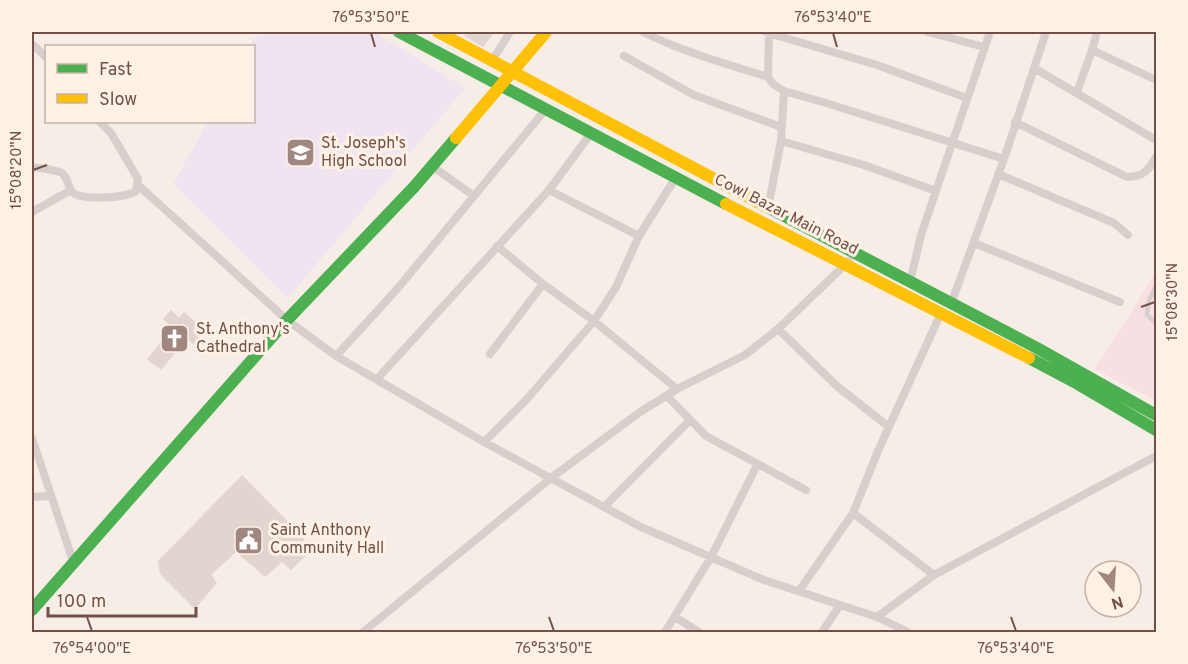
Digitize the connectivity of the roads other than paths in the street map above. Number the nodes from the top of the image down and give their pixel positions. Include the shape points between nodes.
1 (399, 32) edge
2 (438, 32) edge
3 (510, 32) edge
4 (546, 32) edge
5 (644, 32) edge
6 (768, 32) edge
7 (928, 32) edge
8 (990, 32) edge
9 (1046, 32) edge
10 (1097, 32) edge
11 (32, 44) edge
12 (984, 47) junction
13 (1092, 50) junction
14 (45, 56) edge
15 (624, 56) dead end
16 (492, 61) junction
17 (1034, 68) junction
18 (512, 72) junction
19 (768, 77) junction
20 (1156, 80) edge
21 (501, 87) junction
22 (784, 92) junction
23 (1077, 92) junction
24 (967, 98) junction
25 (546, 109) junction
26 (1015, 122) junction
27 (101, 123) edge
28 (781, 127) junction
29 (592, 132) junction
30 (1156, 140) edge
31 (781, 141) junction
32 (953, 142) junction
33 (1156, 157) edge
34 (1004, 159) junction
35 (432, 166) junction
36 (32, 167) edge
37 (998, 174) junction
38 (676, 177) junction
39 (138, 185) junction
40 (549, 189) junction
41 (71, 190) junction
42 (936, 191) junction
43 (474, 196) junction
44 (768, 208) junction
45 (32, 212) edge
46 (1128, 235) dead end
47 (639, 236) junction
48 (974, 243) junction
49 (497, 246) junction
50 (853, 253) junction
51 (848, 265) junction
52 (910, 282) junction
53 (543, 284) junction
54 (1156, 286) edge
55 (1120, 302) dead end
56 (951, 304) junction
57 (941, 313) junction
58 (286, 320) junction
59 (594, 321) junction
60 (1156, 323) edge
61 (778, 329) junction
62 (490, 354) dead end
63 (336, 356) junction
64 (377, 379) junction
65 (677, 389) junction
66 (668, 396) junction
67 (1156, 415) edge
68 (690, 420) junction
69 (889, 427) junction
70 (1156, 430) edge
71 (32, 441) edge
72 (484, 442) junction
73 (1156, 456) edge
74 (757, 465) junction
75 (551, 478) junction
76 (806, 490) dead end
77 (50, 496) junction
78 (32, 497) edge
79 (604, 507) junction
80 (853, 513) junction
81 (711, 557) junction
82 (73, 561) junction
83 (934, 574) junction
84 (799, 591) junction
85 (840, 605) junction
86 (32, 610) edge
87 (675, 617) junction
88 (877, 617) junction
89 (363, 633) edge
90 (664, 633) edge
91 (699, 633) edge
92 (822, 633) edge
93 (908, 633) edge

1 - 21 street, Cowl Bazar Main Road
2 - 16 street, Cowl Bazar Main Road
3 - 16 street
4 - 18 street
5 - 19 street via 667,44
6 - 19 street
6 - 24 street
7 - 12 street
8 - 12 street
9 - 17 street
10 - 13 street
11 - 14 street
12 - 24 street
13 - 20 street
13 - 23 street
15 - 28 street via 694,95
16 - 18 street, Cowl Bazar Main Road
17 - 23 street
17 - 26 street
18 - 21 street
18 - 44 street, Cowl Bazar Main Road
19 - 22 street
21 - 25 street, Cowl Bazar Main Road
21 - 35 street
22 - 28 street
22 - 32 street
23 - 30 street
24 - 32 street
25 - 29 street, Cowl Bazar Main Road
25 - 43 street
26 - 33 street via 1127,177 1143,174
26 - 34 street
27 - 39 street via 111,133
28 - 31 street
29 - 38 street, Cowl Bazar Main Road
29 - 40 street
31 - 42 street
31 - 44 street
32 - 34 street
32 - 42 street
34 - 37 street
35 - 43 street
35 - 58 street
36 - 41 street via 58,172
37 - 46 street via 1114,223
37 - 48 street
38 - 47 street
38 - 51 street, Cowl Bazar Main Road
39 - 41 street via 123,197 79,196
39 - 58 street
40 - 47 street
40 - 49 street
41 - 45 street
42 - 52 street
43 - 63 street
44 - 50 street, Cowl Bazar Main Road
47 - 59 street via 616,287
48 - 55 street
48 - 56 street
49 - 53 street
49 - 64 street
50 - 51 street
50 - 52 street, Cowl Bazar Main Road
51 - 57 street, Cowl Bazar Main Road
51 - 61 street
52 - 56 street, Cowl Bazar Main Road
53 - 59 street
53 - 62 street
54 - 60 lane via 1149,298 1147,315
56 - 67 street, Cowl Bazar Main Road
57 - 69 street
57 - 70 street, Cowl Bazar Main Road via 1078,384
58 - 63 street
58 - 82 street
59 - 65 street
59 - 72 street
61 - 65 street via 745,355
61 - 69 street via 838,387
63 - 64 street
64 - 72 street
65 - 66 street
66 - 68 street
66 - 75 street
68 - 74 street via 706,436
68 - 79 street
69 - 80 street
71 - 77 street
72 - 75 street
73 - 83 street
74 - 76 street
74 - 81 street
75 - 79 street
75 - 89 street
77 - 78 street
77 - 82 street
79 - 81 street
80 - 83 street
80 - 84 street
81 - 84 street
81 - 87 street
82 - 86 street
83 - 88 street
84 - 85 street
85 - 88 street
85 - 92 street
87 - 90 street
87 - 91 street
88 - 93 street

